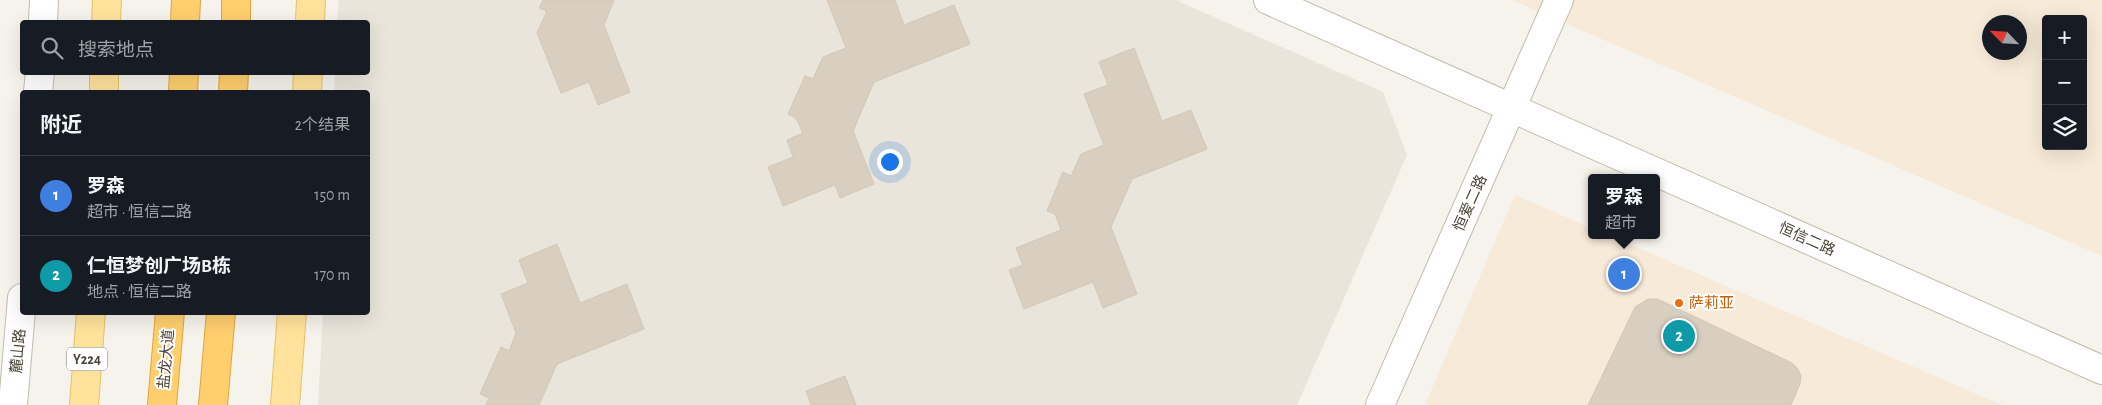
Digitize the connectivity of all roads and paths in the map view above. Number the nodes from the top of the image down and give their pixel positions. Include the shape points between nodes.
1 (44, 0) edge
2 (107, 0) edge
3 (186, 0) edge
4 (236, 0) edge
5 (311, 0) edge
6 (1268, 0) edge
7 (1559, 0) edge
8 (43, 20) edge
9 (106, 20) edge
10 (185, 20) edge
11 (236, 20) edge
12 (310, 20) edge
13 (40, 75) edge
14 (104, 75) edge
15 (184, 75) edge
16 (234, 75) edge
17 (308, 75) edge
18 (38, 90) edge
19 (104, 90) edge
20 (183, 90) edge
21 (233, 90) edge
22 (307, 90) edge
23 (1512, 108) junction
24 (21, 315) edge
25 (91, 315) edge
26 (170, 315) edge
27 (221, 315) edge
28 (292, 315) edge
29 (2102, 370) edge
30 (13, 405) edge
31 (84, 405) edge
32 (162, 405) edge
33 (213, 405) edge
34 (285, 405) edge
35 (1380, 405) edge

1 - 8 street
2 - 9 main road
3 - 10 highway
4 - 11 highway
5 - 12 main road
6 - 23 street, 恒信二路
7 - 23 street, 恒爱二路
13 - 18 street
14 - 19 main road
15 - 20 highway
16 - 21 highway
17 - 22 main road
23 - 29 street, 恒信二路
23 - 35 street, 恒爱二路
24 - 30 street, 麓山路
25 - 31 main road, Y224
26 - 32 highway, 盐龙大道
27 - 33 highway
28 - 34 main road

